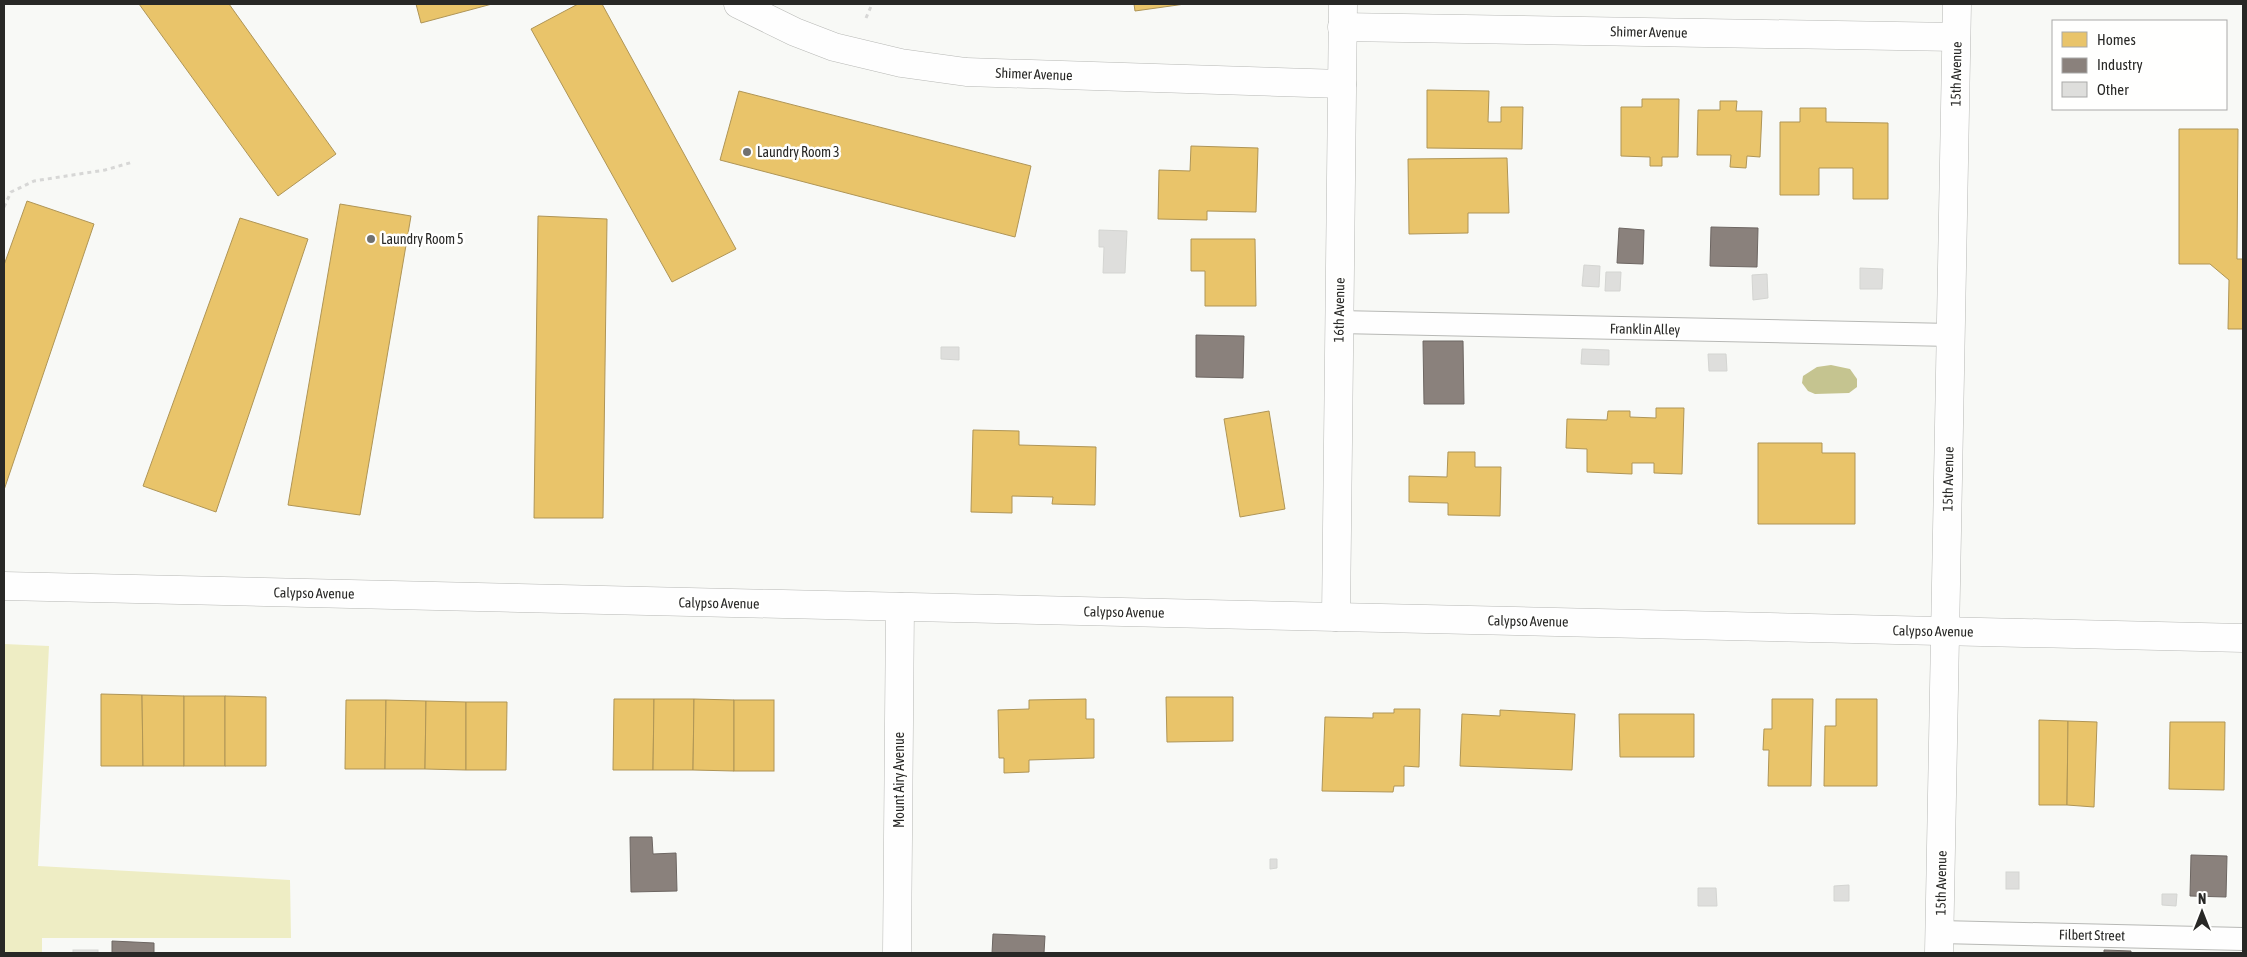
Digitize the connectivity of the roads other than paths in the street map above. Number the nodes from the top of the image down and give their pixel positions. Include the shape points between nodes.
1 (738, 4) edge
2 (1957, 4) edge
3 (1342, 15) edge
4 (1956, 37) junction
5 (1342, 84) junction
6 (1339, 322) junction
7 (1951, 335) junction
8 (4, 586) edge
9 (900, 607) junction
10 (1336, 617) junction
11 (1945, 631) junction
12 (2243, 638) edge
13 (2243, 939) edge
14 (1940, 943) edge
15 (896, 953) edge

1 - 5 street, Shimer Avenue via 794,32 834,47 901,63 966,72
2 - 4 street, 15th Avenue
3 - 4 street, Shimer Avenue
3 - 5 street, 16th Avenue
4 - 7 street, 15th Avenue
5 - 6 street, 16th Avenue
6 - 7 lane, Franklin Alley
6 - 10 street, 16th Avenue
7 - 11 street, 15th Avenue
8 - 9 street, Calypso Avenue
9 - 10 street, Calypso Avenue
9 - 15 street, Mount Airy Avenue
10 - 11 street, Calypso Avenue
11 - 12 street, Calypso Avenue
11 - 14 street, 15th Avenue
13 - 14 lane, Filbert Street

